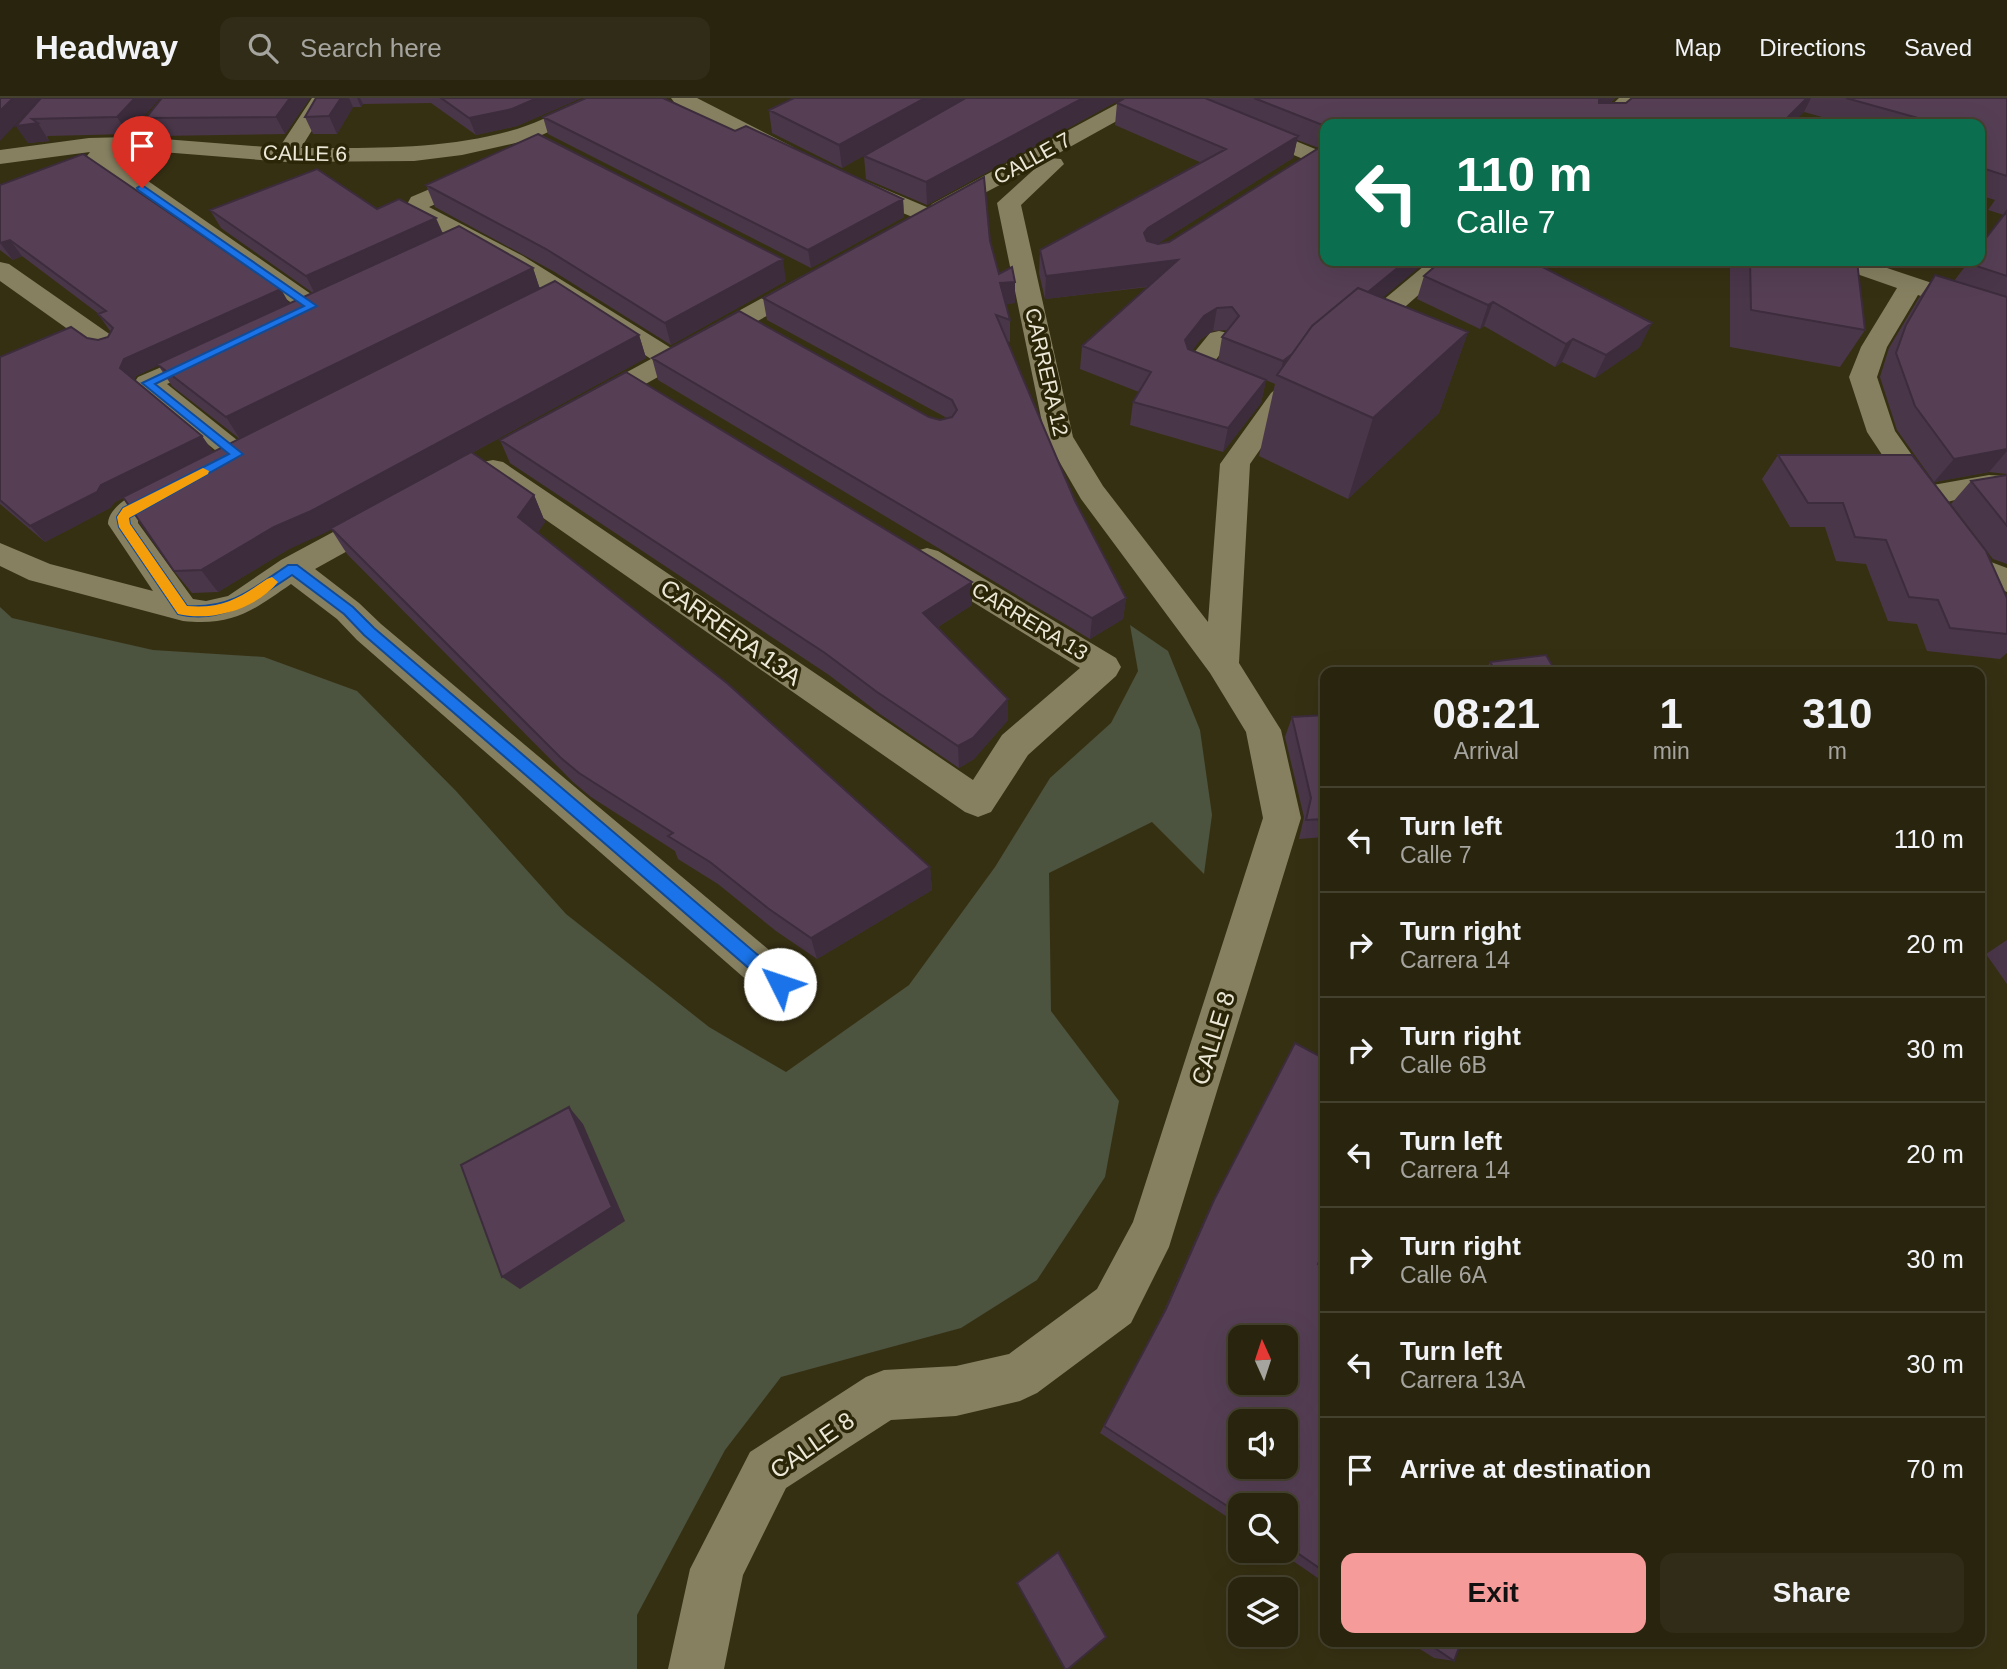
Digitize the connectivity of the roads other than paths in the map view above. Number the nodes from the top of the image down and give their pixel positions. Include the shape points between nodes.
1 (173, 98) edge
2 (322, 98) edge
3 (681, 98) edge
4 (1144, 98) edge
5 (1172, 98) edge
6 (1631, 98) edge
7 (602, 100) edge
8 (1108, 117) junction
9 (761, 119) dead end
10 (1608, 119) edge
11 (29, 127) edge
12 (739, 129) junction
13 (135, 143) junction
14 (523, 145) junction
15 (546, 145) edge
16 (286, 155) junction
17 (99, 156) junction
18 (1, 158) edge
19 (1320, 159) edge
20 (808, 163) edge
21 (866, 166) edge
22 (495, 168) edge
23 (56, 172) edge
24 (1293, 172) edge
25 (927, 216) junction
26 (904, 229) edge
27 (471, 235) junction
28 (446, 246) edge
29 (1439, 266) edge
30 (1857, 266) edge
31 (786, 268) dead end
32 (834, 268) edge
33 (0, 269) edge
34 (811, 281) junction
35 (1911, 285) junction
36 (336, 295) edge
37 (312, 306) junction
38 (2007, 317) edge
39 (287, 318) edge
40 (1219, 339) dead end
41 (238, 341) edge
42 (109, 346) edge
43 (670, 359) junction
44 (1281, 399) junction
45 (564, 418) edge
46 (487, 460) edge
47 (2007, 486) edge
48 (412, 502) edge
49 (904, 545) edge
50 (0, 554) edge
51 (1985, 566) edge
52 (292, 568) junction
53 (2007, 607) edge
54 (183, 610) junction
55 (1222, 664) junction
56 (1104, 667) joint
57 (780, 984) dead end
58 (696, 1669) edge

1 - 13 street
2 - 16 street
3 - 12 street
4 - 8 street, CALLE 7
5 - 19 street
6 - 10 street
7 - 14 street, CALLE 6
8 - 25 street, CALLE 7
8 - 55 street, CARRERA 12 via 1009,203 1059,438 1092,492
9 - 12 street
11 - 18 street
12 - 20 street
13 - 16 street, CALLE 6
13 - 17 street
13 - 18 street, CALLE 6
14 - 15 street
14 - 16 street, CALLE 6 via 414,154
17 - 23 street
17 - 37 street
19 - 24 street
21 - 25 street via 837,177
22 - 27 street via 419,202 416,211
25 - 26 street, CALLE 7
27 - 28 street
27 - 43 street via 554,296
29 - 44 street
30 - 35 street
31 - 34 street
32 - 34 street
33 - 42 street
34 - 43 street via 753,326
35 - 38 street
35 - 47 street via 1874,347 1863,377 1881,432 1933,507 1989,485
36 - 37 street
37 - 39 street
40 - 44 street via 1197,365
41 - 54 street via 148,383 228,459 123,517 123,524
43 - 45 street via 645,387
44 - 55 street via 1235,464
46 - 56 street, CARRERA 13A via 978,802 1015,745
48 - 52 street
49 - 56 street, CARRERA 13
50 - 54 street via 40,572
51 - 53 street
52 - 54 street via 238,605 206,612
52 - 57 street via 348,611
55 - 58 street, CALLE 8 via 1263,730 1282,818 1153,1231 1131,1274 1114,1306 1020,1376 956,1391 884,1395 768,1470 717,1569

